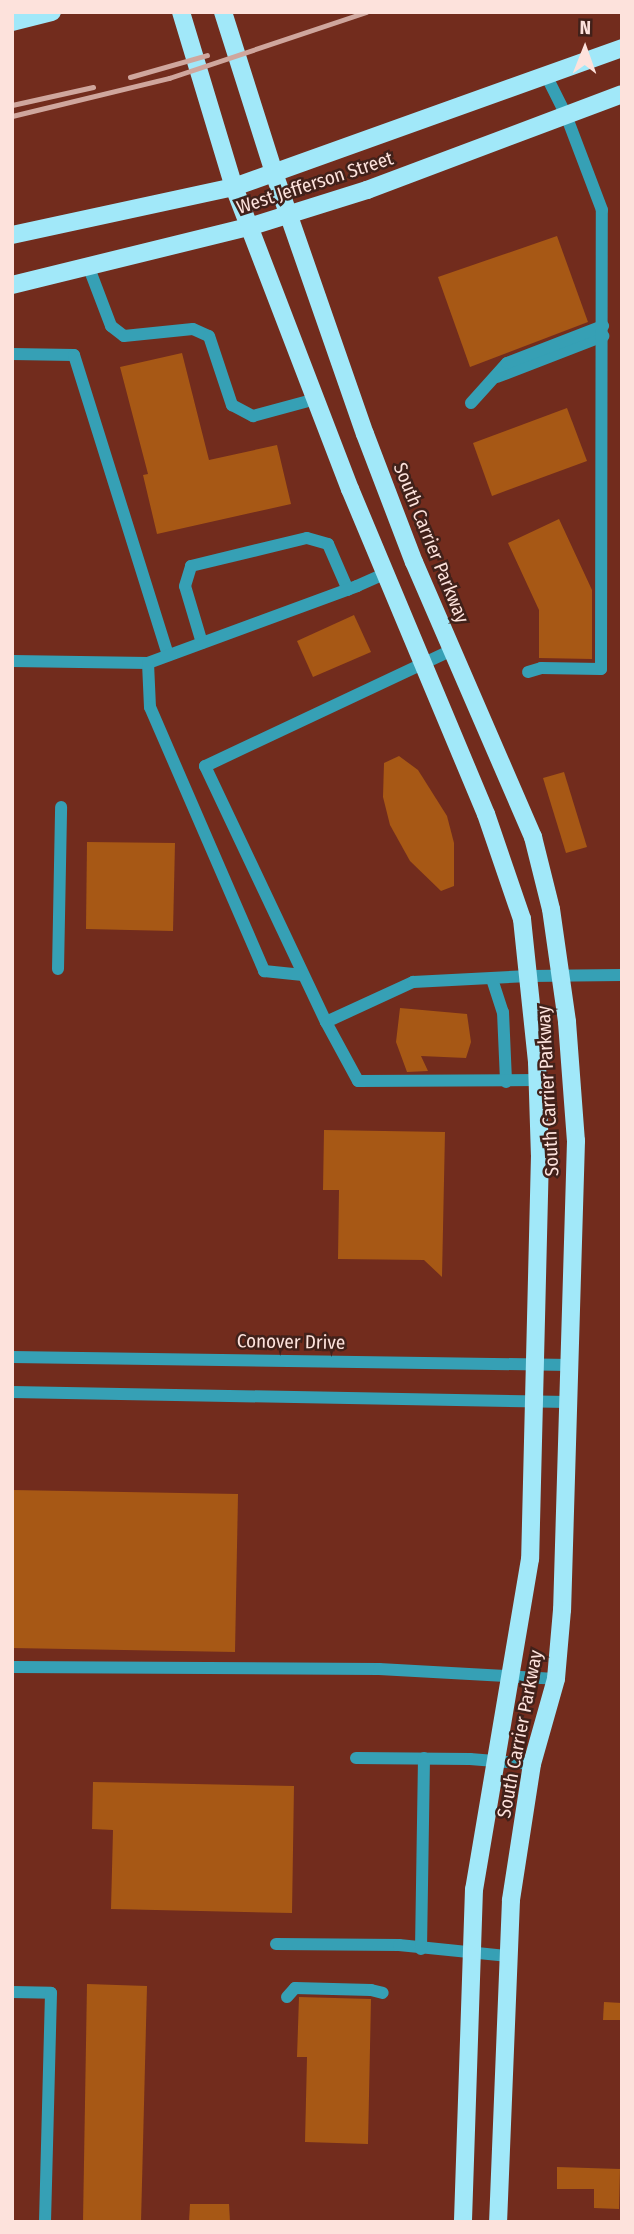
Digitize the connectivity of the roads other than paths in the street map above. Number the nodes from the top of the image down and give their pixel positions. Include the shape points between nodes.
1 (223, 12) edge
2 (48, 13) edge
3 (182, 17) edge
4 (12, 22) edge
5 (622, 48) edge
6 (547, 76) junction
7 (621, 95) edge
8 (566, 115) junction
9 (274, 173) junction
10 (234, 187) junction
11 (289, 213) junction
12 (250, 227) junction
13 (12, 234) edge
14 (89, 268) junction
15 (12, 285) edge
16 (603, 331) junction
17 (12, 354) edge
18 (316, 399) junction
19 (471, 403) dead end
20 (386, 573) junction
21 (348, 590) junction
22 (202, 643) junction
23 (452, 650) junction
24 (168, 655) junction
25 (12, 661) edge
26 (424, 661) junction
27 (148, 663) junction
28 (528, 672) dead end
29 (205, 766) junction
30 (180, 774) junction
31 (61, 807) dead end
32 (58, 969) dead end
33 (303, 975) junction
34 (561, 975) junction
35 (622, 975) edge
36 (529, 976) junction
37 (492, 979) junction
38 (326, 1022) junction
39 (537, 1080) junction
40 (506, 1082) junction
41 (12, 1357) edge
42 (569, 1365) junction
43 (535, 1366) junction
44 (12, 1392) edge
45 (534, 1401) junction
46 (568, 1402) junction
47 (12, 1667) edge
48 (512, 1676) junction
49 (556, 1679) junction
50 (356, 1758) dead end
51 (424, 1758) junction
52 (497, 1762) junction
53 (532, 1764) junction
54 (276, 1944) dead end
55 (421, 1948) junction
56 (473, 1954) junction
57 (508, 1956) junction
58 (12, 1992) edge
59 (383, 1993) dead end
60 (287, 1997) dead end
61 (45, 2222) edge
62 (463, 2222) edge
63 (498, 2222) edge

1 - 9 main road, South Carrier Parkway
2 - 4 main road
3 - 10 main road, South Carrier Parkway
5 - 6 main road, West Jefferson Street
6 - 8 street
6 - 9 main road, West Jefferson Street
7 - 8 main road, West Jefferson Street
8 - 11 main road, West Jefferson Street via 367,190
8 - 16 street via 602,210
9 - 10 main road, West Jefferson Street
9 - 11 main road, South Carrier Parkway
10 - 12 main road, South Carrier Parkway
10 - 13 main road, West Jefferson Street
11 - 12 main road, West Jefferson Street
11 - 23 main road, South Carrier Parkway via 365,434
12 - 14 main road, West Jefferson Street
12 - 18 main road, South Carrier Parkway
14 - 15 main road, West Jefferson Street
14 - 18 street via 111,326 124,336 193,329 209,336 232,405 253,416
16 - 19 street via 494,379
16 - 28 street via 601,669
17 - 24 street via 74,355
18 - 20 main road, South Carrier Parkway
20 - 21 street
20 - 26 main road, South Carrier Parkway
21 - 22 street
21 - 22 street via 328,544 307,538 191,566 185,586
22 - 24 street
23 - 26 street
23 - 34 main road, South Carrier Parkway via 533,837
24 - 27 street
25 - 27 street
26 - 29 street
26 - 36 main road, South Carrier Parkway via 486,814 522,919
27 - 30 street via 149,707
29 - 30 street
29 - 33 street
30 - 33 street via 264,971
31 - 32 street
33 - 38 street
34 - 35 street
34 - 36 street
34 - 42 main road, South Carrier Parkway via 576,1141
36 - 37 street
36 - 39 main road, South Carrier Parkway
37 - 38 street via 413,982
37 - 40 street via 503,1012
38 - 40 street via 358,1081
39 - 40 street
39 - 43 main road, South Carrier Parkway via 540,1155
41 - 43 street, Conover Drive
42 - 43 street, Conover Drive
42 - 46 main road, South Carrier Parkway
43 - 45 main road, South Carrier Parkway
44 - 45 street
45 - 46 street
45 - 48 main road, South Carrier Parkway via 530,1559
46 - 49 main road, South Carrier Parkway
47 - 48 street via 379,1669
48 - 49 street
48 - 52 main road, South Carrier Parkway
49 - 53 main road, South Carrier Parkway
50 - 51 street
51 - 52 street
51 - 55 street
52 - 53 street
52 - 56 main road, South Carrier Parkway via 474,1889
53 - 57 main road, South Carrier Parkway via 511,1900
54 - 55 street
55 - 56 street
56 - 57 street
56 - 62 main road, South Carrier Parkway
57 - 63 main road, South Carrier Parkway
58 - 61 street via 51,1993
59 - 60 street via 295,1988

